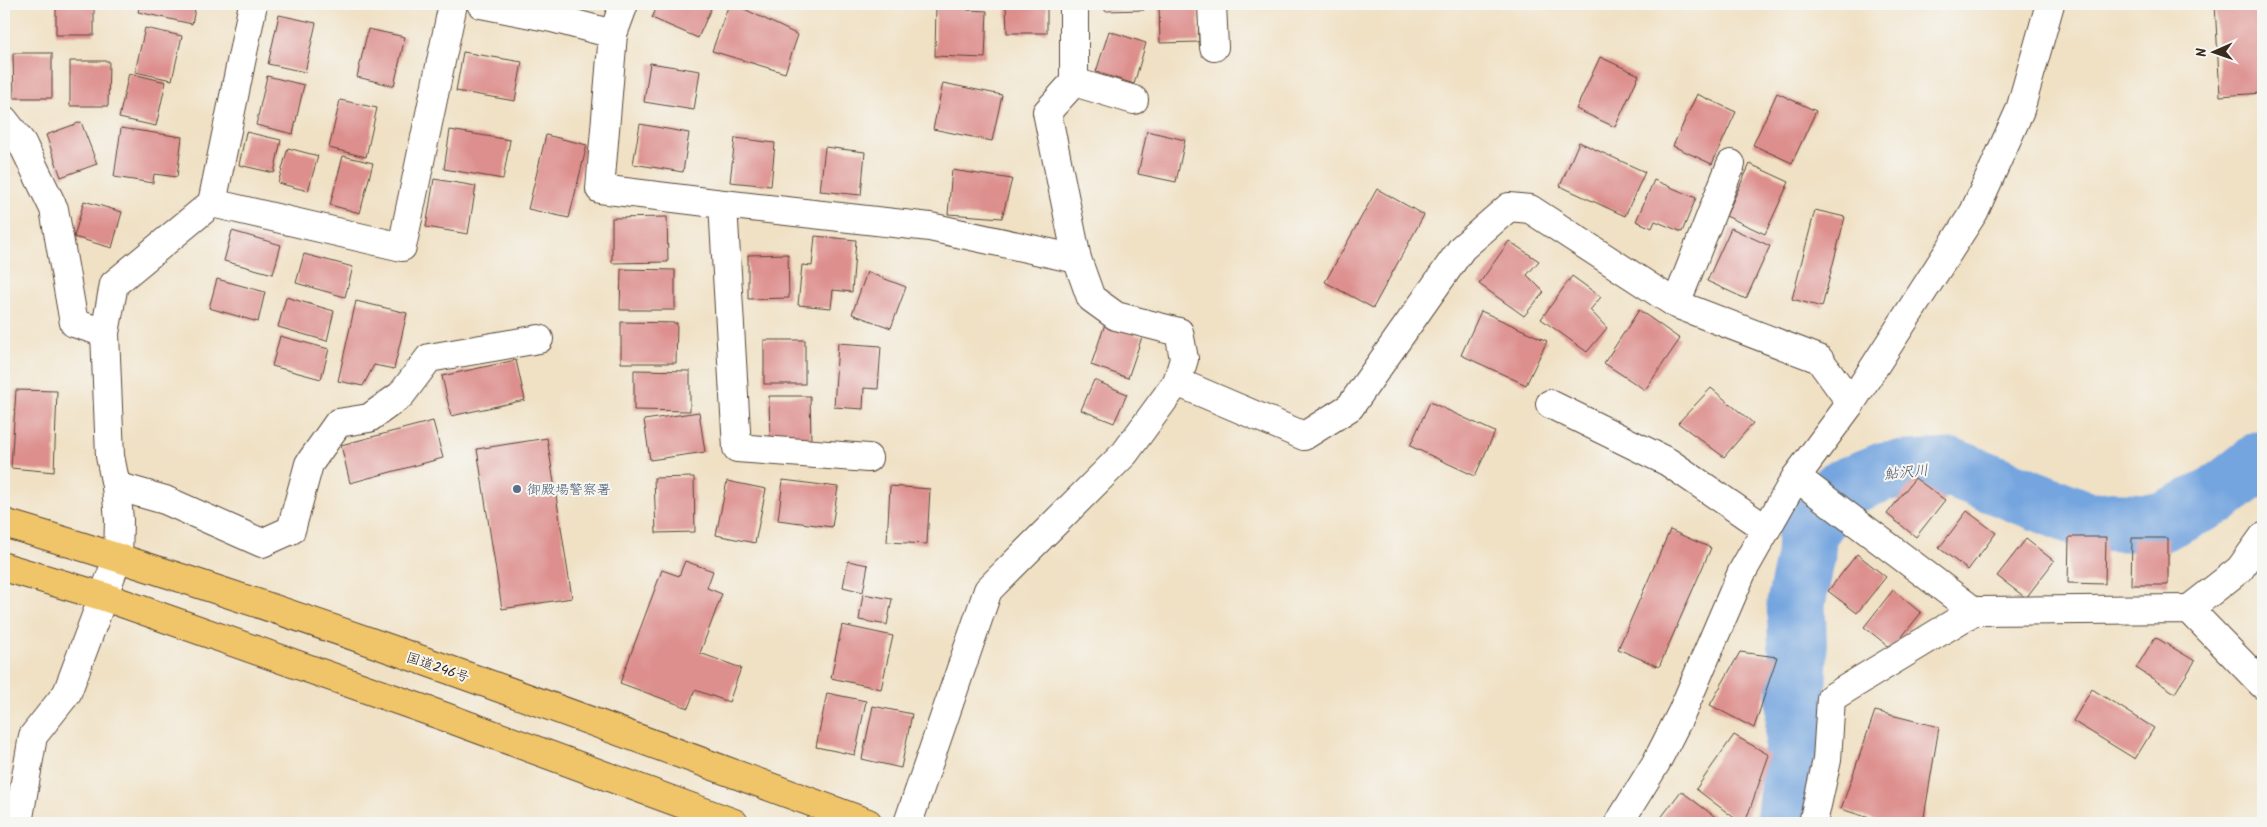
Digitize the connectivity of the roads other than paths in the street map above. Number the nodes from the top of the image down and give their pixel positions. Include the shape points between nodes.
1 (253, 4) edge
2 (452, 4) edge
3 (481, 4) edge
4 (624, 4) edge
5 (1074, 4) edge
6 (1212, 4) edge
7 (2050, 4) edge
8 (614, 34) junction
9 (1214, 47) dead end
10 (1074, 82) junction
11 (1134, 100) dead end
12 (4, 120) edge
13 (1731, 164) dead end
14 (212, 204) junction
15 (723, 204) junction
16 (1077, 259) junction
17 (1676, 304) junction
18 (104, 333) junction
19 (539, 340) dead end
20 (1177, 382) junction
21 (1550, 404) dead end
22 (1851, 404) junction
23 (868, 458) dead end
24 (1803, 482) junction
25 (116, 486) junction
26 (4, 523) edge
27 (1766, 529) junction
28 (2263, 536) edge
29 (118, 557) junction
30 (4, 567) edge
31 (105, 597) junction
32 (2189, 608) junction
33 (1974, 611) junction
34 (2263, 685) edge
35 (18, 823) edge
36 (734, 823) edge
37 (868, 823) edge
38 (908, 823) edge
39 (1619, 823) edge
40 (1813, 823) edge

1 - 14 street
2 - 14 street via 402,247
3 - 8 street
4 - 8 street
5 - 10 street
6 - 9 street
7 - 22 street via 2020,110 1974,212
8 - 15 street via 600,189
10 - 11 street
10 - 16 street via 1047,112
12 - 18 street via 22,143 54,209 74,323
13 - 17 street
14 - 18 street via 114,284
15 - 16 street via 930,227
15 - 23 street via 737,448
16 - 20 street via 1091,298 1116,316 1179,332 1184,359
17 - 20 street via 1530,208 1509,207 1462,248 1350,407 1304,436
17 - 22 street via 1819,359
18 - 25 street via 110,456
19 - 25 street via 429,358 401,395 369,418 338,423 309,464 291,530 262,543 165,500
20 - 38 street via 1124,453 988,590
21 - 27 street via 1668,462
22 - 24 street
24 - 27 street
24 - 33 street
25 - 29 street
26 - 29 highway, 国道246号
27 - 39 street via 1742,572 1682,712 1656,763
28 - 32 street via 2240,569
29 - 31 street
29 - 37 highway, 国道246号 via 478,680
30 - 31 highway
31 - 35 street via 67,693 33,736
31 - 36 highway
32 - 33 street
32 - 34 street
33 - 40 street via 1831,698 1827,760

